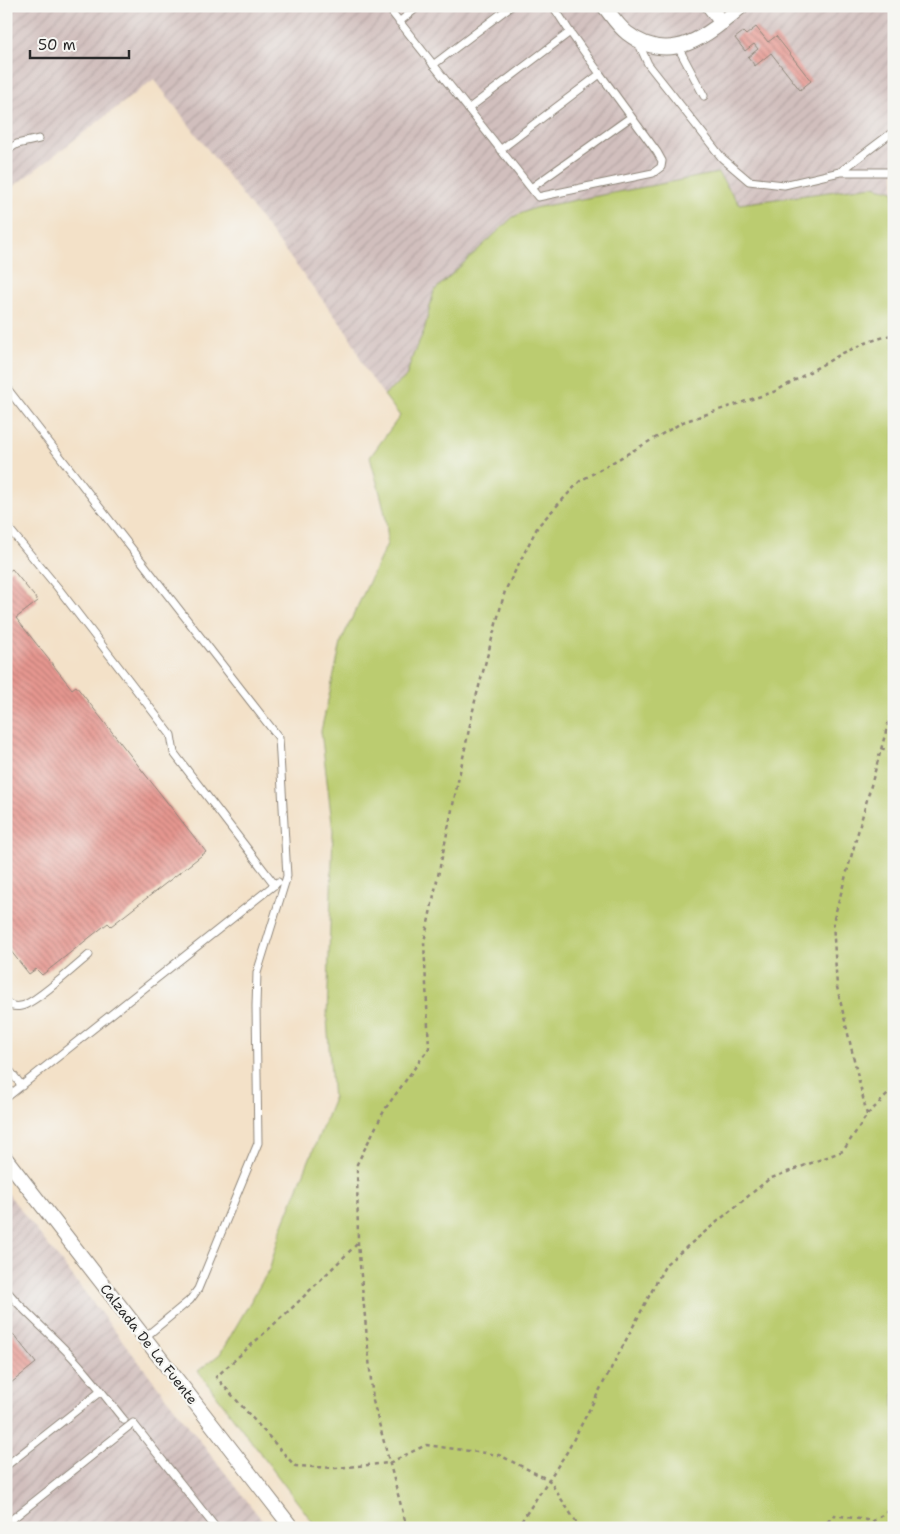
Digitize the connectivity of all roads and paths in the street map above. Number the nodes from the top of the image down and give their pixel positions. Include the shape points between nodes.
1 (387, 6) edge
2 (419, 6) edge
3 (511, 6) edge
4 (553, 6) edge
5 (604, 6) edge
6 (682, 6) edge
7 (688, 6) edge
8 (709, 6) edge
9 (742, 6) edge
10 (399, 22) junction
11 (722, 23) junction
12 (570, 32) junction
13 (637, 40) junction
14 (678, 47) junction
15 (433, 64) junction
16 (600, 74) junction
17 (704, 96) dead end
18 (468, 109) junction
19 (631, 116) junction
20 (894, 131) edge
21 (39, 139) dead end
22 (500, 150) junction
23 (6, 151) edge
24 (840, 172) junction
25 (894, 172) edge
26 (531, 188) junction
27 (894, 334) edge
28 (6, 387) edge
29 (6, 525) edge
30 (894, 708) edge
31 (881, 748) junction
32 (894, 753) edge
33 (287, 876) junction
34 (275, 885) junction
35 (89, 955) dead end
36 (6, 1002) edge
37 (6, 1066) edge
38 (22, 1086) junction
39 (894, 1088) edge
40 (6, 1098) edge
41 (867, 1115) junction
42 (6, 1159) edge
43 (358, 1244) junction
44 (6, 1290) edge
45 (144, 1338) junction
46 (101, 1391) junction
47 (124, 1420) dead end
48 (390, 1463) junction
49 (6, 1466) edge
50 (548, 1480) junction
51 (894, 1508) edge
52 (6, 1524) edge
53 (216, 1528) edge
54 (292, 1528) edge
55 (407, 1528) edge
56 (517, 1528) edge
57 (580, 1528) edge
58 (822, 1528) edge

1 - 10 lane
2 - 10 lane
3 - 15 lane
4 - 12 lane
5 - 13 street via 625,32
6 - 7 lane
8 - 11 street
9 - 11 street
10 - 15 lane
11 - 14 street via 701,38
12 - 16 lane
12 - 18 lane
13 - 14 street via 662,48
13 - 24 lane via 648,64 722,158 749,181 784,185
14 - 17 lane
15 - 18 lane
16 - 19 lane
16 - 22 lane
18 - 22 lane
19 - 26 lane
19 - 26 lane via 662,161 661,167 653,173 538,197
20 - 24 lane
21 - 23 lane via 17,144
22 - 26 lane
24 - 25 lane
27 - 43 path via 843,353 776,391 683,422 580,481 538,526 505,591 475,701 424,942 429,1048 385,1109 357,1164
28 - 33 lane via 279,738
29 - 34 lane via 171,735 174,753
30 - 31 path
31 - 32 path
31 - 41 path via 833,922 837,987
33 - 34 lane
33 - 45 lane via 257,973 258,1143 198,1289 190,1300
34 - 38 lane
35 - 36 lane via 23,1006 10,1006
37 - 38 lane
38 - 40 lane
39 - 41 path
41 - 50 path via 843,1151 769,1179 666,1264 567,1452
42 - 45 street, Calzada De La Fuente
43 - 48 path via 373,1401
43 - 48 path via 216,1377 295,1466 336,1468
44 - 46 lane via 71,1355
45 - 54 street, Calzada De La Fuente
46 - 47 lane
46 - 49 lane
48 - 50 path via 426,1445 499,1455
48 - 55 path
50 - 56 path
50 - 57 path
51 - 58 path via 873,1522 834,1515
52 - 53 lane via 133,1423

